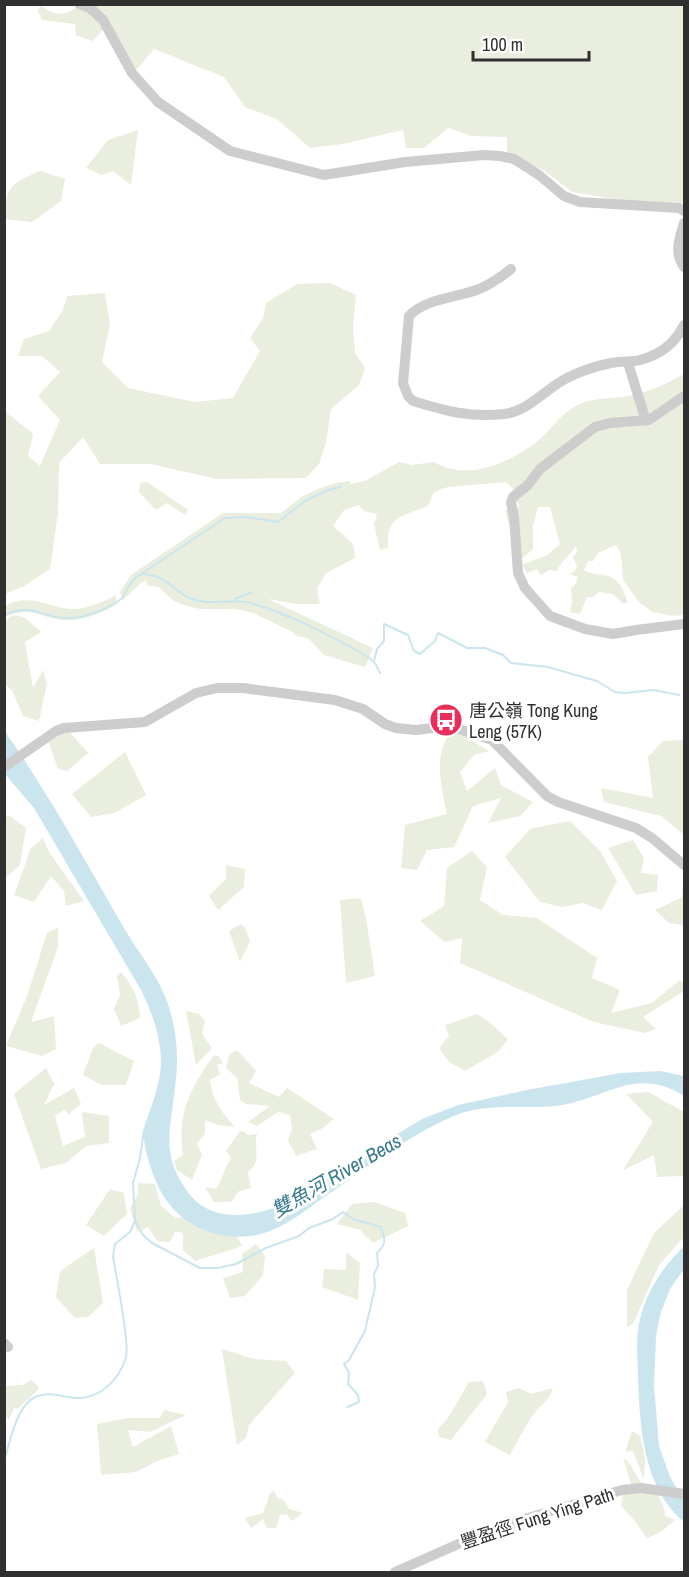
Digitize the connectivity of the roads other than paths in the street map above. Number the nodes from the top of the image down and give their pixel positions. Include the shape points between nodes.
1 (79, 4) edge
2 (684, 211) edge
3 (684, 223) edge
4 (684, 267) edge
5 (511, 269) dead end
6 (684, 325) edge
7 (628, 363) junction
8 (684, 396) edge
9 (646, 421) junction
10 (684, 624) edge
11 (4, 767) edge
12 (684, 865) edge
13 (684, 1494) edge
14 (395, 1572) edge

1 - 2 street via 103,20 132,73 158,102 230,151 324,175 405,162 500,156 514,159 564,196 580,202
3 - 4 street via 677,250
5 - 7 street via 493,284 424,305 409,316 403,383 413,401 460,415 502,414 522,409 554,385 587,370
6 - 7 street via 663,350
7 - 9 street
8 - 9 street
9 - 10 street via 595,426 540,469 513,497 518,573 546,613 585,629 613,634
11 - 12 street via 64,728 145,722 188,697 217,688 335,700 396,728 450,726 492,740 547,796 636,828
13 - 14 street, 豐盈徑 Fung Ying Path via 641,1488 591,1499 528,1518

